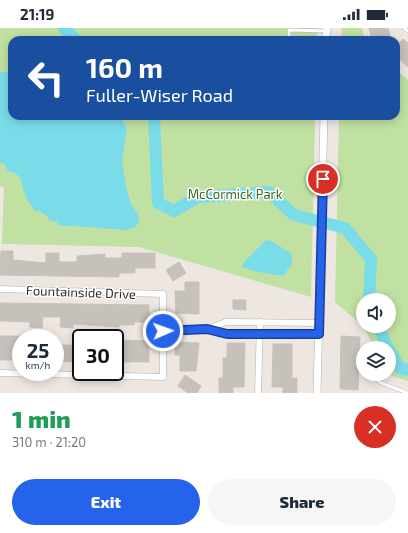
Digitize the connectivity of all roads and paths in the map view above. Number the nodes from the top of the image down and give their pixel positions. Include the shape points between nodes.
1 (404, 28) edge
2 (327, 30) edge
3 (408, 31) edge
4 (289, 36) edge
5 (324, 120) edge
6 (0, 289) edge
7 (260, 322) junction
8 (319, 323) junction
9 (207, 329) junction
10 (163, 331) junction
11 (260, 334) junction
12 (319, 334) junction
13 (0, 373) edge
14 (378, 381) edge
15 (258, 393) edge
16 (317, 393) edge
17 (407, 393) edge

1 - 3 lane
2 - 4 lane via 289,30
5 - 8 street
6 - 10 street, Fountainside Drive via 163,294
7 - 8 street
7 - 9 street via 226,322
7 - 11 street
8 - 12 street
9 - 10 street
9 - 11 street via 227,334
10 - 13 street via 163,377
11 - 12 street
11 - 15 street
12 - 16 street
14 - 17 lane

